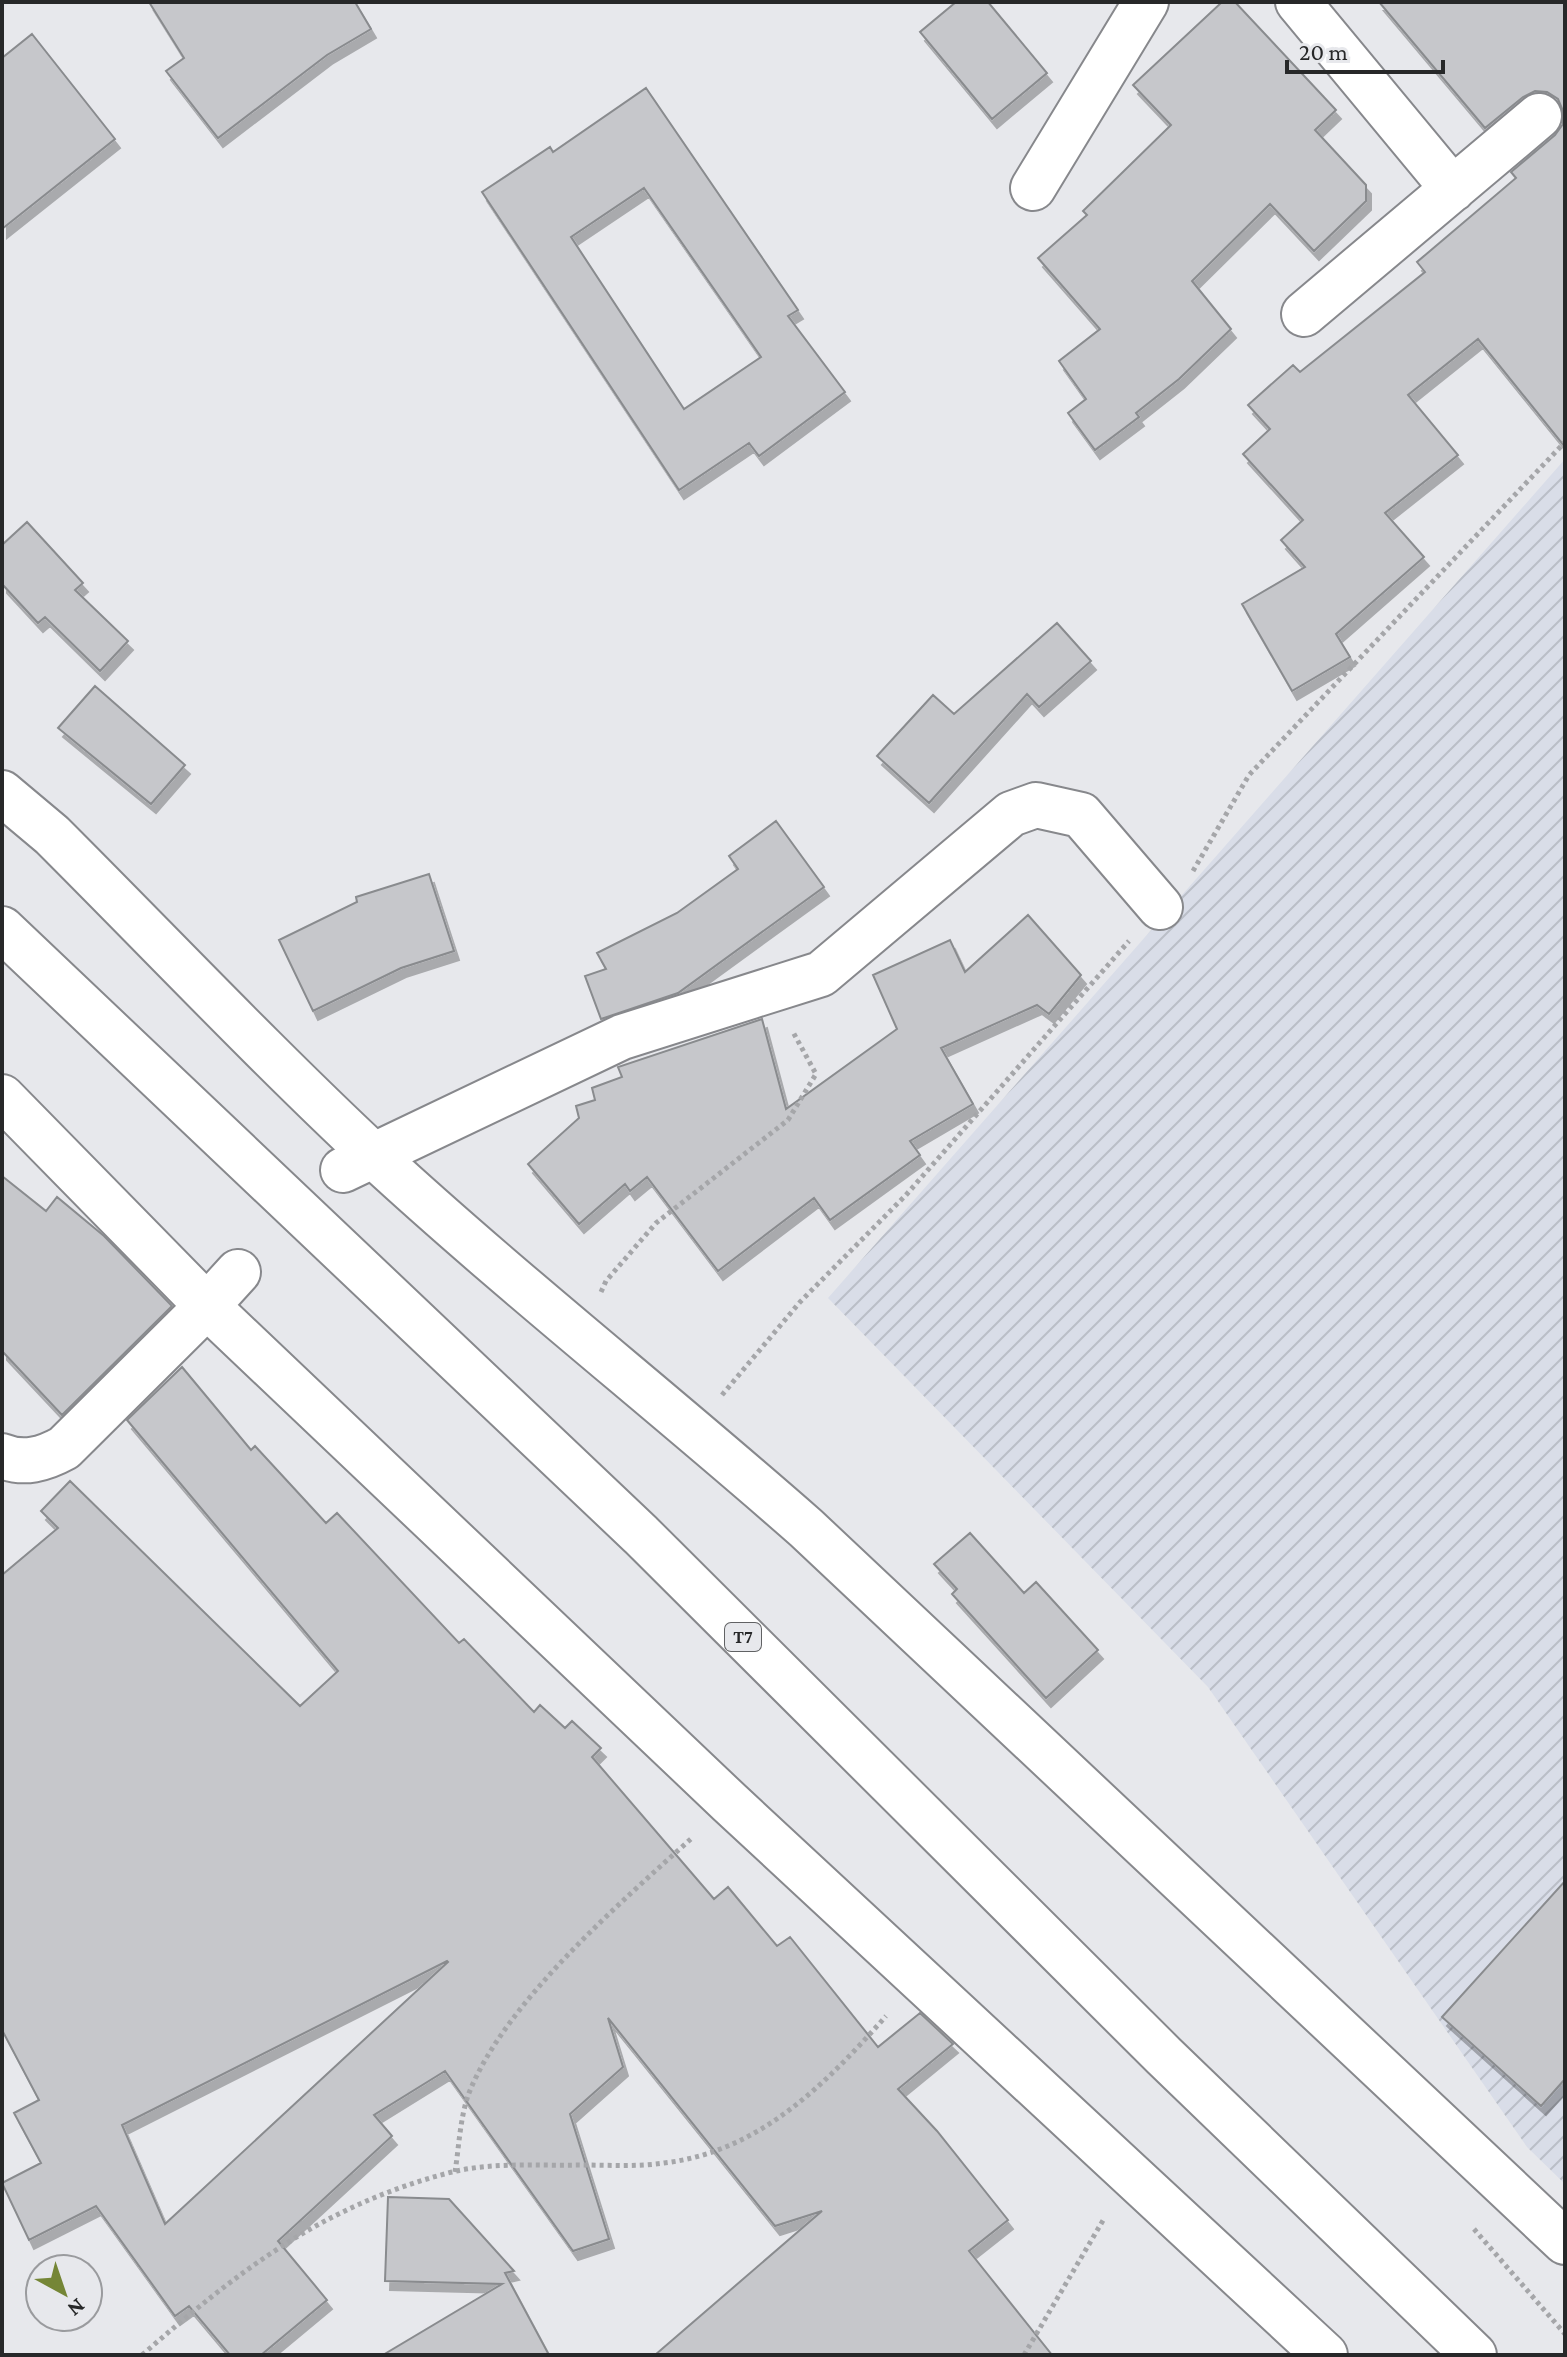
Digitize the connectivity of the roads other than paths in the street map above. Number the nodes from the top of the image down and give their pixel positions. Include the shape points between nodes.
1 (1146, 2) edge
2 (1298, 2) edge
3 (1539, 116) dead end
4 (1033, 188) dead end
5 (1453, 189) junction
6 (1304, 314) dead end
7 (2, 793) edge
8 (1160, 907) dead end
9 (2, 929) edge
10 (2, 1097) edge
11 (358, 1162) junction
12 (238, 1272) dead end
13 (207, 1306) junction
14 (2, 1456) edge
15 (1565, 2242) edge
16 (1325, 2355) edge
17 (1474, 2355) edge

1 - 4 main road
2 - 5 main road
3 - 5 main road
5 - 6 main road
7 - 11 main road via 52,835
8 - 11 main road via 1081,815 1036,805 1011,814 821,974 622,1037
9 - 17 main road, T7 via 641,1535 1152,2045
10 - 13 main road
11 - 15 main road via 691,1427 806,1528
12 - 13 main road
13 - 14 main road via 64,1448 44,1458 15,1461
13 - 16 main road via 730,1803

